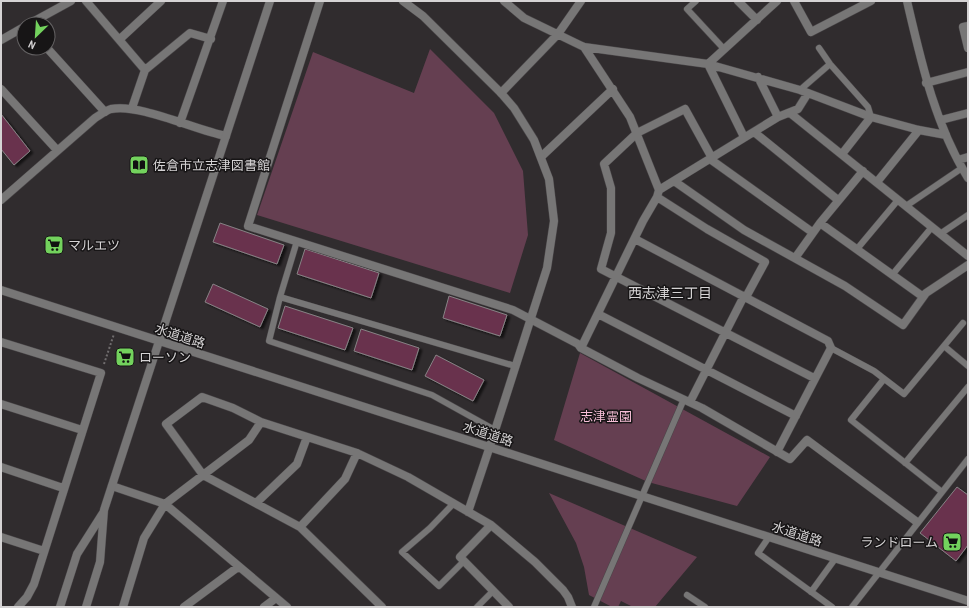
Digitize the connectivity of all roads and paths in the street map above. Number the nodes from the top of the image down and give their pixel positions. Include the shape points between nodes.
1 (71, 1) edge
2 (86, 1) edge
3 (161, 1) edge
4 (223, 1) edge
5 (270, 1) edge
6 (320, 1) edge
7 (402, 1) edge
8 (504, 1) edge
9 (580, 1) edge
10 (696, 1) edge
11 (738, 1) edge
12 (777, 1) edge
13 (794, 1) edge
14 (871, 1) edge
15 (906, 1) edge
16 (44, 16) edge
17 (757, 20) junction
18 (968, 26) edge
19 (16, 32) edge
20 (558, 34) junction
21 (211, 38) junction
22 (120, 39) junction
23 (1, 40) edge
24 (584, 47) junction
25 (819, 48) dead end
26 (968, 48) edge
27 (724, 49) junction
28 (54, 56) edge
29 (708, 64) junction
30 (830, 64) junction
31 (145, 70) junction
32 (968, 72) edge
33 (758, 77) junction
34 (926, 83) junction
35 (1, 89) edge
36 (613, 89) junction
37 (804, 91) junction
38 (501, 93) junction
39 (132, 108) junction
40 (105, 112) junction
41 (790, 113) junction
42 (968, 113) edge
43 (778, 117) junction
44 (871, 117) junction
45 (941, 120) junction
46 (180, 123) junction
47 (919, 130) junction
48 (754, 132) junction
49 (637, 133) junction
50 (946, 135) junction
51 (226, 136) junction
52 (744, 137) junction
53 (57, 150) junction
54 (842, 154) junction
55 (542, 156) junction
56 (968, 157) edge
57 (711, 159) junction
58 (958, 160) junction
59 (962, 168) junction
60 (863, 171) junction
61 (968, 178) edge
62 (674, 181) junction
63 (877, 182) junction
64 (658, 194) junction
65 (1, 200) edge
66 (838, 200) junction
67 (898, 200) junction
68 (906, 206) junction
69 (968, 215) edge
70 (820, 223) junction
71 (932, 227) junction
72 (812, 232) junction
73 (940, 234) junction
74 (635, 239) junction
75 (297, 241) junction
76 (857, 249) junction
77 (968, 256) edge
78 (794, 258) junction
79 (968, 265) edge
80 (892, 275) junction
81 (617, 277) junction
82 (1, 290) edge
83 (922, 296) junction
84 (280, 297) junction
85 (745, 297) junction
86 (598, 314) junction
87 (531, 318) junction
88 (963, 323) dead end
89 (116, 328) junction
90 (726, 333) junction
91 (1, 342) edge
92 (159, 342) junction
93 (944, 346) junction
94 (580, 348) junction
95 (831, 348) junction
96 (515, 366) junction
97 (968, 366) edge
98 (707, 370) junction
99 (101, 373) junction
100 (814, 378) junction
101 (884, 379) junction
102 (968, 387) edge
103 (687, 401) junction
104 (1, 404) edge
105 (796, 416) junction
106 (261, 422) junction
107 (82, 430) junction
108 (495, 430) junction
109 (307, 437) junction
110 (490, 446) junction
111 (777, 452) junction
112 (357, 453) junction
113 (968, 459) edge
114 (905, 463) junction
115 (1, 467) edge
116 (203, 474) junction
117 (112, 486) junction
118 (63, 488) junction
119 (942, 492) junction
120 (642, 496) junction
121 (256, 503) junction
122 (454, 503) junction
123 (165, 504) junction
124 (104, 510) junction
125 (468, 512) junction
126 (917, 522) junction
127 (491, 525) junction
128 (300, 527) junction
129 (1, 537) edge
130 (769, 537) junction
131 (44, 551) junction
132 (835, 559) junction
133 (464, 561) junction
134 (238, 567) junction
135 (879, 573) junction
136 (493, 591) junction
137 (811, 592) junction
138 (687, 595) dead end
139 (276, 598) junction
140 (968, 601) edge
141 (18, 607) edge
142 (60, 607) edge
143 (86, 607) edge
144 (123, 607) edge
145 (184, 607) edge
146 (264, 607) edge
147 (287, 607) edge
148 (382, 607) edge
149 (477, 607) edge
150 (509, 607) edge
151 (572, 607) edge
152 (594, 607) edge
153 (705, 607) edge
154 (832, 607) edge
155 (852, 607) edge

1 - 16 street
2 - 22 street
3 - 22 street
4 - 21 street
5 - 51 street
6 - 75 street via 248,226
7 - 38 street via 423,16
8 - 20 street via 524,18
9 - 20 street
10 - 27 lane via 687,9
11 - 17 street
12 - 17 street
13 - 14 street via 812,32
15 - 34 street
17 - 27 street
18 - 26 street via 963,27
19 - 23 street
20 - 24 street
20 - 38 street
21 - 31 street via 190,33
21 - 46 street
22 - 31 street
24 - 29 street
24 - 36 street
25 - 30 lane
27 - 29 street
28 - 40 street
29 - 33 street
29 - 52 street
30 - 37 lane
30 - 44 lane via 868,107
31 - 39 street
32 - 34 street
33 - 37 street
33 - 43 street
34 - 45 street
35 - 53 street
36 - 49 street
36 - 55 street
37 - 41 street via 798,109
37 - 44 street
38 - 55 street via 526,124
39 - 40 street
39 - 46 street
40 - 53 street
41 - 43 street
41 - 54 street
42 - 45 street
43 - 48 street
44 - 47 street
44 - 54 street
45 - 50 street
46 - 51 street
47 - 50 street
47 - 63 street
48 - 52 street
48 - 66 street
49 - 57 street via 685,109
49 - 64 street
49 - 81 street via 604,164 611,188 611,233 601,269
50 - 58 street
51 - 92 street
52 - 57 street
53 - 65 street
54 - 60 street
55 - 87 street via 553,200 554,221 547,268
56 - 58 street
57 - 62 street
57 - 72 street
58 - 59 street
59 - 61 street
59 - 68 lane
60 - 63 street
60 - 66 street
62 - 64 street
62 - 78 street via 744,230
63 - 67 street
64 - 74 street
64 - 85 street via 707,229 765,262
66 - 70 street
67 - 68 street
67 - 76 lane
68 - 71 street
69 - 73 lane
70 - 72 street
70 - 76 street
71 - 73 street
71 - 80 lane
72 - 78 street
73 - 77 street
74 - 81 street
74 - 85 street
75 - 84 lane
75 - 87 street
76 - 80 street
78 - 83 street via 845,286 903,325
79 - 83 street
80 - 83 street
81 - 86 street
81 - 90 street
82 - 89 street, 水道道路
84 - 96 lane
84 - 108 lane via 269,341 432,395
85 - 90 street
85 - 95 street via 828,341
86 - 94 street
86 - 98 street
87 - 94 street via 578,344
87 - 96 street
88 - 93 lane
89 - 92 street, 水道道路
89 - 99 path
90 - 98 street
90 - 100 street
91 - 99 street
92 - 110 street, 水道道路
92 - 117 street
93 - 97 lane
93 - 101 lane via 904,394
94 - 103 street
95 - 100 street
95 - 101 lane
96 - 108 street
98 - 103 street
98 - 105 street
99 - 107 street
100 - 105 street
101 - 114 lane via 851,420
102 - 114 lane
103 - 111 street
103 - 120 lane
104 - 107 street
105 - 111 street
106 - 109 street
106 - 116 street via 249,440
106 - 116 street via 202,396 166,424
107 - 118 street
108 - 110 street
109 - 112 street
109 - 121 street via 297,464
110 - 120 street, 水道道路
110 - 125 street
111 - 126 street via 790,459 807,440
112 - 122 street via 408,477
112 - 128 street via 345,479
113 - 119 lane
114 - 119 lane
115 - 118 street
116 - 121 street
116 - 123 street
117 - 123 street
117 - 124 street
118 - 131 street
119 - 126 lane
120 - 130 street, 水道道路
120 - 152 lane
121 - 128 street
122 - 125 street
122 - 133 lane via 402,552 439,586
123 - 134 street
123 - 144 street via 144,538
124 - 142 street via 77,554
124 - 143 street via 100,562
125 - 127 street
126 - 135 lane
127 - 133 street via 460,557
127 - 151 street via 535,562 563,590
128 - 148 street
129 - 131 street
130 - 132 street, 水道道路
130 - 137 lane via 758,553
131 - 141 street via 34,584
132 - 135 street, 水道道路
132 - 137 lane
133 - 136 street
134 - 139 street
134 - 145 street
135 - 140 street, 水道道路
135 - 155 lane
136 - 149 lane
136 - 150 street
137 - 154 lane
138 - 153 lane
139 - 146 street
139 - 147 street

